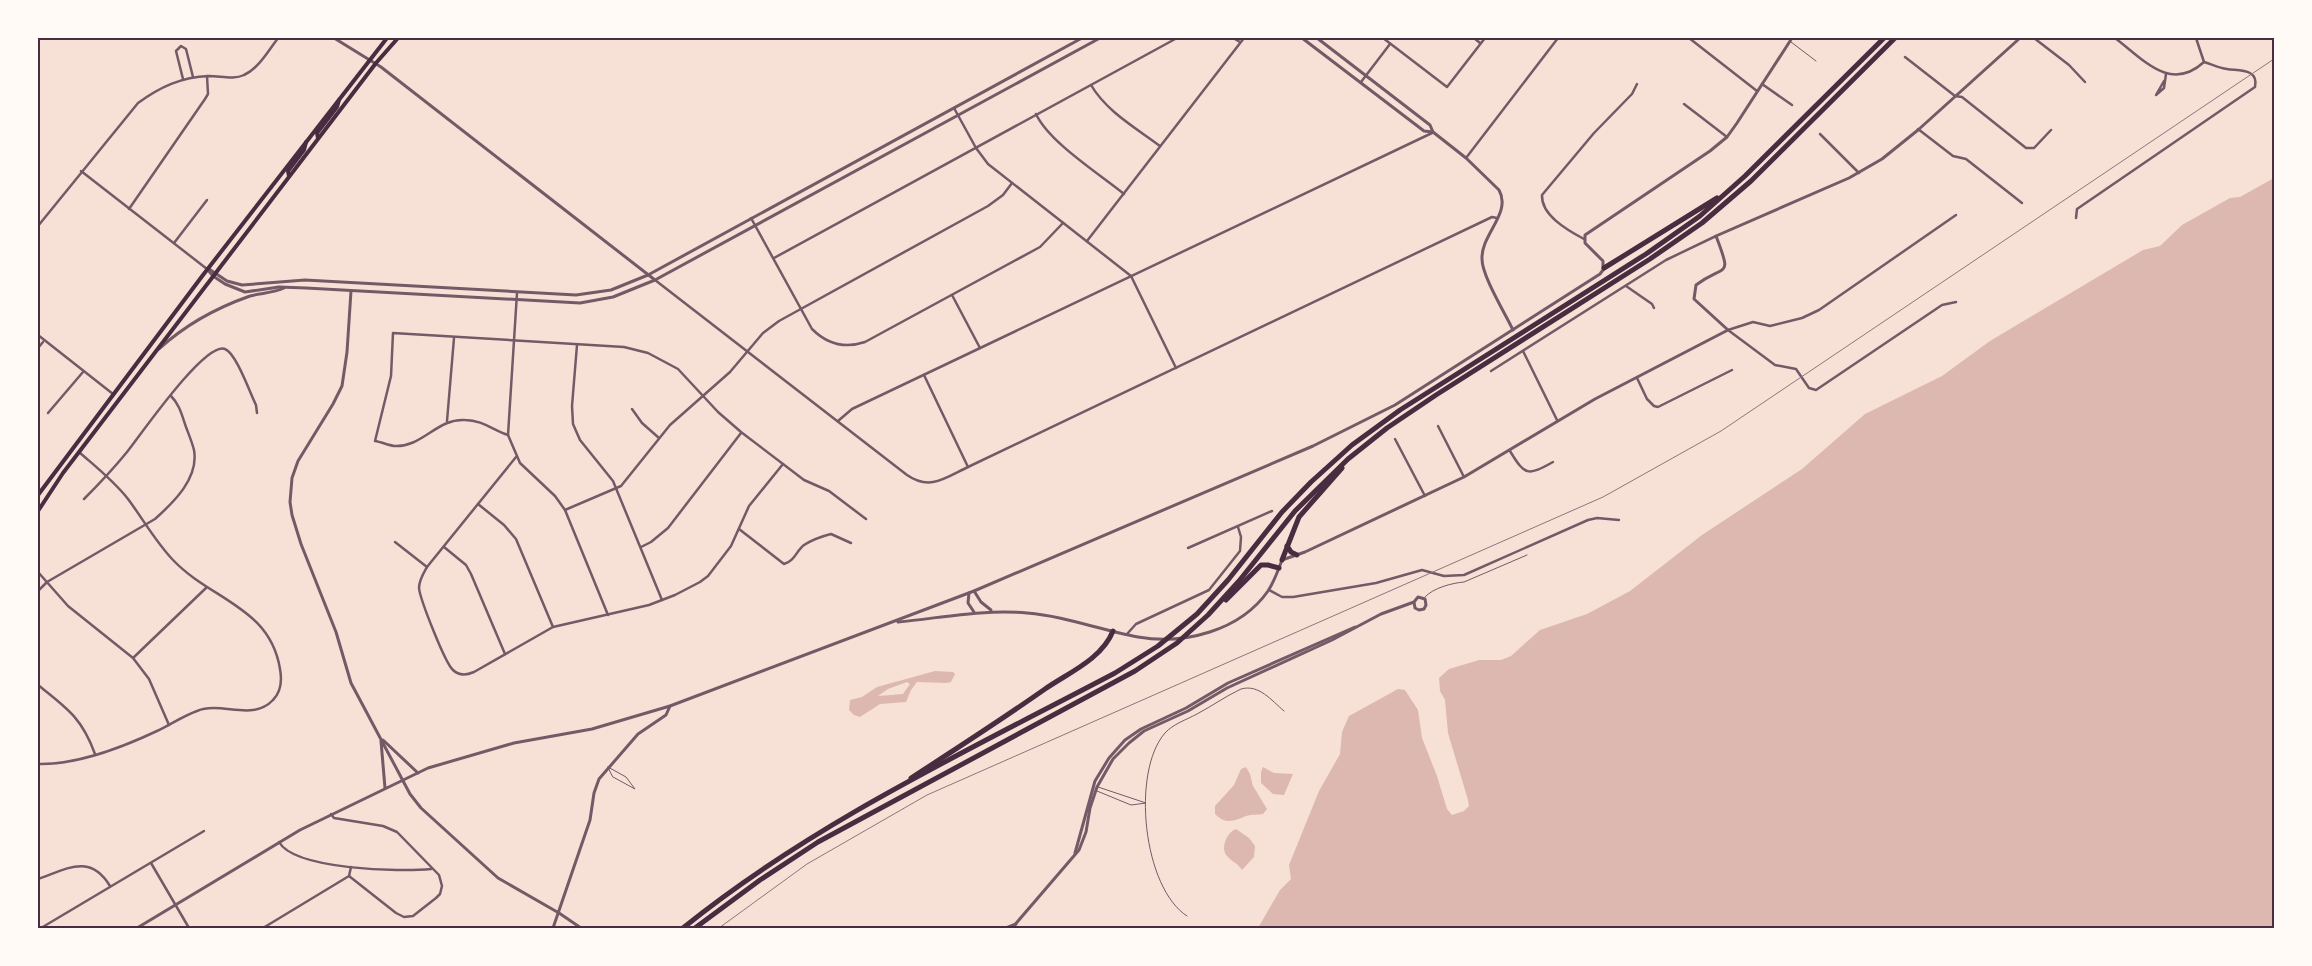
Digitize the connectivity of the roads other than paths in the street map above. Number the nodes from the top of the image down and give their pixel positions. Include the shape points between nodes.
1 (278, 38) edge
2 (334, 38) edge
3 (387, 38) edge
4 (398, 38) edge
5 (1082, 38) edge
6 (1100, 38) edge
7 (1177, 38) edge
8 (1233, 38) edge
9 (1244, 38) edge
10 (1302, 38) edge
11 (1317, 38) edge
12 (1383, 38) edge
13 (1474, 38) edge
14 (1485, 38) edge
15 (1558, 38) edge
16 (1689, 38) edge
17 (1884, 38) edge
18 (1895, 38) edge
19 (2020, 38) edge
20 (2034, 38) edge
21 (2115, 38) edge
22 (2196, 38) edge
23 (1791, 39) edge
24 (1240, 43) junction
25 (1391, 43) junction
26 (1480, 43) junction
27 (1905, 57) dead end
28 (369, 59) junction
29 (1816, 61) dead end
30 (2204, 62) junction
31 (376, 63) junction
32 (2166, 74) junction
33 (207, 76) junction
34 (1366, 76) junction
35 (193, 78) junction
36 (183, 79) junction
37 (2164, 81) junction
38 (1361, 82) junction
39 (2085, 82) dead end
40 (1637, 84) dead end
41 (1762, 84) junction
42 (1090, 85) junction
43 (1758, 92) junction
44 (1954, 96) junction
45 (339, 98) junction
46 (1684, 104) dead end
47 (1792, 105) dead end
48 (954, 108) junction
49 (1036, 114) junction
50 (958, 115) junction
51 (1918, 129) junction
52 (2051, 130) dead end
53 (1433, 132) junction
54 (1820, 134) dead end
55 (1727, 136) junction
56 (318, 138) junction
57 (306, 140) junction
58 (1160, 146) junction
59 (976, 148) junction
60 (1466, 158) junction
61 (81, 171) junction
62 (1859, 173) junction
63 (289, 176) junction
64 (1012, 183) junction
65 (1732, 188) junction
66 (1124, 194) junction
67 (207, 200) dead end
68 (2022, 204) dead end
69 (129, 209) junction
70 (1956, 215) dead end
71 (751, 218) junction
72 (1497, 218) junction
73 (2076, 218) dead end
74 (1063, 223) junction
75 (38, 226) edge
76 (755, 226) junction
77 (1716, 236) junction
78 (1584, 239) junction
79 (1087, 241) junction
80 (174, 243) junction
81 (774, 258) junction
82 (207, 268) junction
83 (1604, 268) junction
84 (214, 274) junction
85 (648, 275) junction
86 (1132, 276) junction
87 (655, 280) junction
88 (1626, 286) junction
89 (284, 288) junction
90 (351, 290) junction
91 (517, 293) junction
92 (952, 295) junction
93 (517, 300) junction
94 (1956, 302) dead end
95 (1654, 308) dead end
96 (800, 309) junction
97 (1514, 330) junction
98 (1728, 330) junction
99 (38, 335) edge
100 (454, 338) junction
101 (44, 341) junction
102 (514, 341) junction
103 (577, 344) junction
104 (38, 348) edge
105 (980, 348) junction
106 (747, 352) junction
107 (1522, 352) junction
108 (150, 358) junction
109 (1176, 368) junction
110 (1732, 370) dead end
111 (1490, 371) dead end
112 (83, 372) junction
113 (924, 375) junction
114 (1636, 376) junction
115 (113, 394) junction
116 (703, 395) junction
117 (171, 396) junction
118 (632, 409) dead end
119 (48, 413) dead end
120 (256, 413) dead end
121 (1556, 420) junction
122 (447, 421) junction
123 (838, 421) junction
124 (1438, 426) dead end
125 (741, 432) junction
126 (508, 435) junction
127 (659, 438) junction
128 (1395, 439) dead end
129 (1510, 451) junction
130 (79, 452) junction
131 (516, 457) junction
132 (1348, 459) junction
133 (1554, 462) dead end
134 (783, 464) junction
135 (968, 467) junction
136 (106, 476) junction
137 (1464, 477) junction
138 (616, 489) junction
139 (38, 496) edge
140 (1425, 496) junction
141 (84, 500) dead end
142 (478, 504) junction
143 (565, 510) junction
144 (38, 511) edge
145 (1272, 511) dead end
146 (866, 519) dead end
147 (1619, 520) dead end
148 (145, 525) junction
149 (1238, 527) junction
150 (739, 529) junction
151 (396, 542) dead end
152 (851, 543) dead end
153 (1287, 546) junction
154 (444, 547) junction
155 (641, 547) junction
156 (1188, 548) dead end
157 (1297, 555) junction
158 (1527, 555) dead end
159 (1282, 560) junction
160 (427, 567) junction
161 (1279, 568) junction
162 (38, 572) edge
163 (47, 582) junction
164 (206, 588) junction
165 (1269, 590) junction
166 (38, 591) edge
167 (974, 591) junction
168 (968, 593) junction
169 (1424, 598) junction
170 (662, 600) junction
171 (1414, 602) junction
172 (992, 611) junction
173 (974, 612) junction
174 (608, 615) junction
175 (1208, 615) junction
176 (892, 623) junction
177 (553, 627) junction
178 (1114, 631) junction
179 (1127, 634) junction
180 (505, 654) junction
181 (133, 658) junction
182 (38, 685) edge
183 (670, 706) junction
184 (1284, 711) dead end
185 (169, 724) junction
186 (380, 738) junction
187 (95, 754) junction
188 (38, 764) edge
189 (608, 767) junction
190 (418, 773) junction
191 (385, 788) junction
192 (1094, 788) junction
193 (880, 798) junction
194 (1146, 803) junction
195 (331, 814) junction
196 (204, 831) dead end
197 (279, 842) junction
198 (151, 863) junction
199 (351, 867) junction
200 (431, 869) junction
201 (349, 876) junction
202 (38, 879) edge
203 (110, 886) junction
204 (175, 905) junction
205 (559, 913) junction
206 (1187, 916) dead end
207 (1016, 923) junction
208 (41, 928) edge
209 (137, 928) edge
210 (189, 928) edge
211 (263, 928) edge
212 (553, 928) edge
213 (580, 928) edge
214 (683, 928) edge
215 (695, 928) edge
216 (1006, 928) edge
217 (1012, 928) edge

1 - 33 street via 258,63 243,75 233,78
2 - 28 street
3 - 28 main road
4 - 31 main road
5 - 48 street
6 - 50 street
7 - 42 street
8 - 24 street
9 - 24 street
10 - 38 street
11 - 34 street
12 - 25 street
13 - 26 street
14 - 26 street
15 - 60 street
16 - 43 street
17 - 65 highway
18 - 132 highway via 1751,181 1702,223 1436,395
19 - 44 street
20 - 39 street
21 - 32 street
22 - 30 street
23 - 29 lane
23 - 41 street
24 - 58 street
25 - 26 street via 1446,87
25 - 34 street
27 - 44 street
28 - 31 street
28 - 45 main road
30 - 32 street via 2196,69 2176,75
30 - 73 street via 2227,69 2246,70 2256,82 2254,87 2077,209
31 - 56 main road
31 - 85 street
32 - 37 street
33 - 35 street
33 - 69 street via 208,94
34 - 38 street
34 - 53 street via 1430,125
35 - 36 street
35 - 36 street via 186,49 181,46 176,51
36 - 61 street via 158,88 138,103
37 - 37 street via 2160,86 2156,95 2163,90
38 - 53 street via 1424,131
40 - 78 street via 1632,94 1542,195 1545,209
41 - 43 street
41 - 47 street
42 - 49 street
42 - 58 street via 1108,106
43 - 55 street
44 - 51 street
44 - 52 street via 1962,97 2026,148 2034,148
45 - 56 main road via 337,107 317,132
45 - 57 main road
46 - 55 street
48 - 50 street
48 - 71 street
49 - 59 street
49 - 66 street via 1040,124 1055,140
50 - 59 street
50 - 76 street
51 - 62 street via 1896,149
51 - 68 street via 1953,156 1966,159
53 - 60 street
53 - 86 street
54 - 62 street
55 - 78 street via 1710,151 1588,232
56 - 63 main road
57 - 63 main road via 304,150 288,171
57 - 82 main road
58 - 66 street
59 - 64 street via 988,164
59 - 81 street
60 - 72 street via 1502,195 1502,207
61 - 69 street
61 - 75 street
62 - 77 street
63 - 84 main road
64 - 74 street
64 - 96 street via 988,206
65 - 83 highway
65 - 193 highway via 1700,216 1653,249 1400,410 1352,445 1282,512 1214,596 1158,646 1115,673
66 - 79 street
67 - 80 street
69 - 80 street
70 - 98 street via 1819,310 1770,326 1753,322
71 - 76 street
71 - 85 street
72 - 97 street via 1486,238 1482,259 1485,273
72 - 109 street via 1492,217
74 - 79 street
74 - 92 street via 1040,247
76 - 81 street
76 - 87 street
77 - 88 street via 1689,247
77 - 98 street via 1726,263 1724,269 1696,285 1694,299
78 - 83 street via 1602,259
79 - 86 street
80 - 82 street
81 - 96 street
82 - 84 street
82 - 115 main road
83 - 97 street via 1600,274
84 - 89 street via 233,288 245,292
84 - 91 street via 242,285 305,280
84 - 108 main road
85 - 87 street
85 - 91 street via 609,290 576,295
86 - 105 street
86 - 109 street
87 - 93 street via 598,300 564,303
87 - 106 street
88 - 95 street
88 - 107 street
89 - 90 street
89 - 108 street via 214,310 173,336
90 - 93 street
90 - 186 street via 342,386 298,461 292,478 290,502 301,544 336,632 351,683
91 - 93 street
92 - 96 street via 854,345 843,346 820,337
92 - 105 street
93 - 102 street
94 - 98 street via 1942,305 1813,390 1796,368 1775,365
96 - 106 street via 763,333
97 - 167 street via 1395,405 1351,428
98 - 114 street
99 - 101 street
100 - 102 street
100 - 122 street
100 - 122 street via 393,333 389,386 375,441 393,446 410,444
101 - 104 street
101 - 112 street
102 - 103 street
102 - 126 street
103 - 116 street via 624,347 648,353 678,369
103 - 138 street via 573,424 580,440 608,473
105 - 113 street
106 - 116 street
106 - 123 street
107 - 111 street
107 - 121 street
108 - 130 main road
109 - 135 street
110 - 114 street via 1658,407 1647,399
112 - 115 street
112 - 119 street
113 - 123 street via 852,409
113 - 135 street
114 - 121 street
115 - 139 main road
116 - 125 street
116 - 127 street
117 - 120 street via 202,360 221,348 233,357 256,405
117 - 136 street
117 - 148 street via 178,403 194,450 194,468 166,509
118 - 127 street
121 - 129 street
122 - 126 street via 477,421
123 - 135 street via 916,481 934,482
124 - 137 street
125 - 134 street
125 - 155 street via 668,528
126 - 131 street
127 - 138 street
128 - 140 street
129 - 133 street via 1526,472
129 - 137 street
130 - 136 street
130 - 144 main road
131 - 142 street
131 - 143 street
132 - 153 highway via 1299,516
132 - 175 highway via 1295,511
134 - 146 street via 804,480 829,491
134 - 150 street via 749,506
136 - 141 street
136 - 148 street
137 - 140 street
138 - 143 street
138 - 155 street
140 - 157 street
142 - 154 street
142 - 177 street via 504,525 516,540
143 - 174 street
145 - 149 street
147 - 165 street via 1588,520 1464,575 1444,576 1422,570 1376,583 1293,597 1282,597
148 - 163 street
148 - 164 street via 174,560
149 - 156 street
149 - 179 street via 1240,551 1210,590 1136,624
150 - 152 street via 784,564 790,562 804,545 831,534
150 - 170 street via 731,546 708,576
151 - 160 street
153 - 157 highway
153 - 159 highway
154 - 160 street
154 - 180 street via 471,574
155 - 170 street
157 - 159 street
158 - 169 lane via 1464,582 1431,592
159 - 161 street
160 - 180 street via 420,581 421,597 447,663 457,674 466,675
161 - 165 street
161 - 175 highway via 1261,565 1234,594
162 - 163 street
163 - 166 street
163 - 181 street via 68,606
164 - 181 street
164 - 185 street via 244,610 265,629 279,660 280,689 263,708 252,711 205,708
165 - 179 street via 1237,620 1204,633 1172,639
167 - 168 street
167 - 172 street
168 - 173 street via 968,603
168 - 176 street
169 - 171 street via 1417,598
169 - 171 street via 1426,604 1422,610 1416,609
170 - 174 street
171 - 192 street via 1356,626 1144,731 1113,759
172 - 173 street
172 - 178 street via 1060,617
173 - 176 street
174 - 177 street
175 - 215 highway via 1177,643 1135,671 832,834 760,880
176 - 183 street
177 - 180 street
178 - 179 street
178 - 193 highway via 1105,646 1086,662
181 - 185 street via 149,679
182 - 187 street via 77,718
183 - 189 street via 666,715 638,734
183 - 190 street via 592,729 514,743
184 - 194 lane via 1259,690 1245,688 1171,727 1162,737 1148,767
185 - 187 street
186 - 190 street
186 - 191 street
186 - 205 street via 420,808 498,878
187 - 188 street via 58,764
189 - 189 lane via 613,777 635,789 626,777
189 - 205 street via 594,793 590,820
190 - 191 street
191 - 195 street
192 - 194 lane
192 - 194 lane via 1131,805
192 - 207 street via 1086,832 1079,850
193 - 214 highway via 781,856
194 - 206 lane via 1150,854 1157,876 1173,906
195 - 197 street
195 - 200 street via 334,818 383,826 397,832
196 - 198 street
197 - 199 street via 290,852
197 - 204 street
198 - 203 street
198 - 204 street
199 - 200 street via 396,871
199 - 201 street
200 - 201 street via 442,881 440,894 409,918 396,913
201 - 211 street
202 - 203 street via 73,866 87,865 104,876
203 - 208 street
204 - 209 street
204 - 210 street
205 - 212 street
205 - 213 street
207 - 216 street
207 - 217 street

